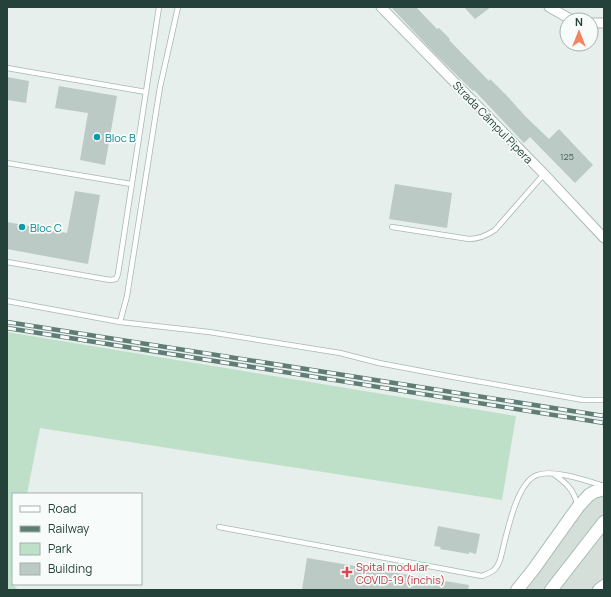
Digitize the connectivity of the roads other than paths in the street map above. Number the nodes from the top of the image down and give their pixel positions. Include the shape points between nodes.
1 (159, 7) edge
2 (178, 7) edge
3 (381, 7) edge
4 (549, 7) edge
5 (559, 13) edge
6 (7, 68) edge
7 (146, 92) junction
8 (7, 163) edge
9 (544, 174) junction
10 (131, 184) junction
11 (392, 227) dead end
12 (604, 238) edge
13 (7, 262) edge
14 (7, 302) edge
15 (120, 322) junction
16 (604, 400) edge
17 (553, 474) junction
18 (604, 487) edge
19 (578, 507) junction
20 (604, 522) edge
21 (219, 527) dead end
22 (604, 586) edge
23 (517, 590) edge
24 (551, 590) edge
25 (600, 590) edge

1 - 7 lane
2 - 15 lane via 160,87 127,296
3 - 9 street, Strada Câmpul Pipera
4 - 5 street
6 - 7 lane
7 - 10 lane
8 - 10 lane
9 - 11 lane via 495,230 486,236 469,239
9 - 12 street, Strada Câmpul Pipera
10 - 13 lane via 116,279
14 - 15 lane
15 - 16 lane via 209,332 340,353 468,380 583,400
17 - 18 lane
17 - 19 lane via 571,489
17 - 21 lane via 538,474 526,483 515,504 497,568 482,576
18 - 19 main road via 590,495
19 - 23 main road
20 - 24 main road
22 - 25 main road

